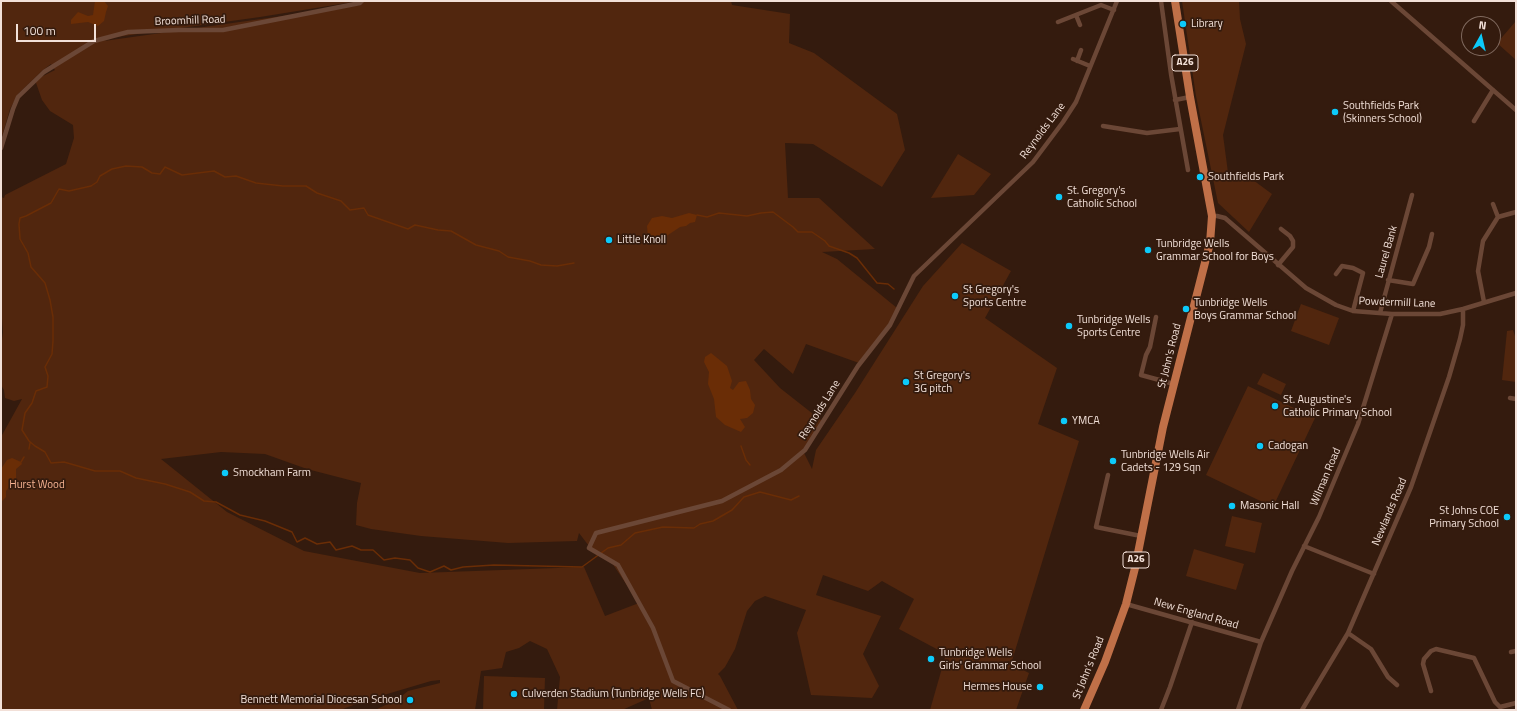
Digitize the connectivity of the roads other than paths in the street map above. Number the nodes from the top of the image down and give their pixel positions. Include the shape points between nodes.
1 (362, 1) edge
2 (1117, 1) edge
3 (1161, 1) edge
4 (1175, 1) edge
5 (1391, 1) edge
6 (1114, 10) junction
7 (1076, 15) junction
8 (1058, 22) dead end
9 (1080, 25) dead end
10 (1081, 50) dead end
11 (1090, 66) junction
12 (1493, 90) junction
13 (1190, 97) junction
14 (1175, 100) junction
15 (1516, 110) edge
16 (1474, 121) dead end
17 (1104, 126) dead end
18 (1180, 129) junction
19 (1, 148) edge
20 (1188, 170) dead end
21 (1412, 195) dead end
22 (1493, 204) dead end
23 (1516, 212) edge
24 (1212, 216) junction
25 (1498, 218) junction
26 (1280, 229) dead end
27 (1432, 234) dead end
28 (1278, 265) junction
29 (1336, 274) dead end
30 (1388, 280) junction
31 (1516, 293) edge
32 (1484, 302) junction
33 (1463, 309) junction
34 (1353, 311) junction
35 (1380, 313) junction
36 (1392, 314) junction
37 (1156, 317) dead end
38 (1174, 384) junction
39 (1510, 398) dead end
40 (1516, 398) edge
41 (1108, 475) dead end
42 (1141, 536) junction
43 (1304, 546) junction
44 (1374, 574) junction
45 (1126, 604) junction
46 (1192, 622) junction
47 (1348, 633) junction
48 (1261, 642) junction
49 (1396, 685) dead end
50 (1431, 691) dead end
51 (1516, 703) edge
52 (1499, 709) edge
53 (729, 710) edge
54 (1084, 710) edge
55 (1161, 710) edge
56 (1238, 710) edge
57 (1302, 710) edge

1 - 19 street, Broomhill Road via 223,30 128,32 94,41 44,72 18,97
2 - 6 street, Reynolds Lane
3 - 14 street
4 - 13 highway, St John's Road / A26
5 - 12 street
6 - 7 street via 1101,5
6 - 11 street, Reynolds Lane
7 - 8 street
7 - 9 street
10 - 11 street via 1075,60
11 - 53 street, Reynolds Lane via 1076,102 1033,162 914,276 890,325 858,366 805,450 781,470 722,501 596,533 589,548 618,565 653,628 673,681
12 - 15 street
12 - 16 street
13 - 14 street
13 - 24 highway, St John's Road / A26
14 - 18 street
17 - 18 street via 1147,133
18 - 20 street
21 - 30 street, Laurel Bank
22 - 25 street
23 - 25 street
24 - 28 street, Powdermill Lane via 1225,218
24 - 38 highway, St John's Road / A26 via 1208,254
25 - 32 street via 1483,241 1480,258 1478,271
26 - 28 street via 1290,236 1293,247
27 - 30 street via 1413,284
28 - 34 street, Powdermill Lane via 1306,288 1336,306
29 - 34 street via 1342,266 1363,273
30 - 35 street, Laurel Bank
31 - 32 street, Powdermill Lane
32 - 33 street, Powdermill Lane
33 - 36 street, Powdermill Lane via 1440,314
33 - 44 street, Newlands Road via 1460,339 1432,428 1411,487
34 - 35 street, Powdermill Lane
35 - 36 street, Powdermill Lane
36 - 43 street, Wilman Road via 1358,424
37 - 38 street via 1141,375
38 - 42 highway, St John's Road / A26
39 - 40 street
41 - 42 street via 1096,527
42 - 45 highway, St John's Road / A26
43 - 44 street
43 - 48 street, Wilman Road
44 - 47 street, Newlands Road
45 - 46 street, New England Road
45 - 54 highway, St John's Road / A26
46 - 48 street, New England Road
46 - 55 street
47 - 49 street via 1371,648 1388,678
47 - 57 street, Newlands Road
48 - 56 street, Wilman Road
50 - 52 street via 1423,664 1431,651 1436,649 1474,658
51 - 52 street

